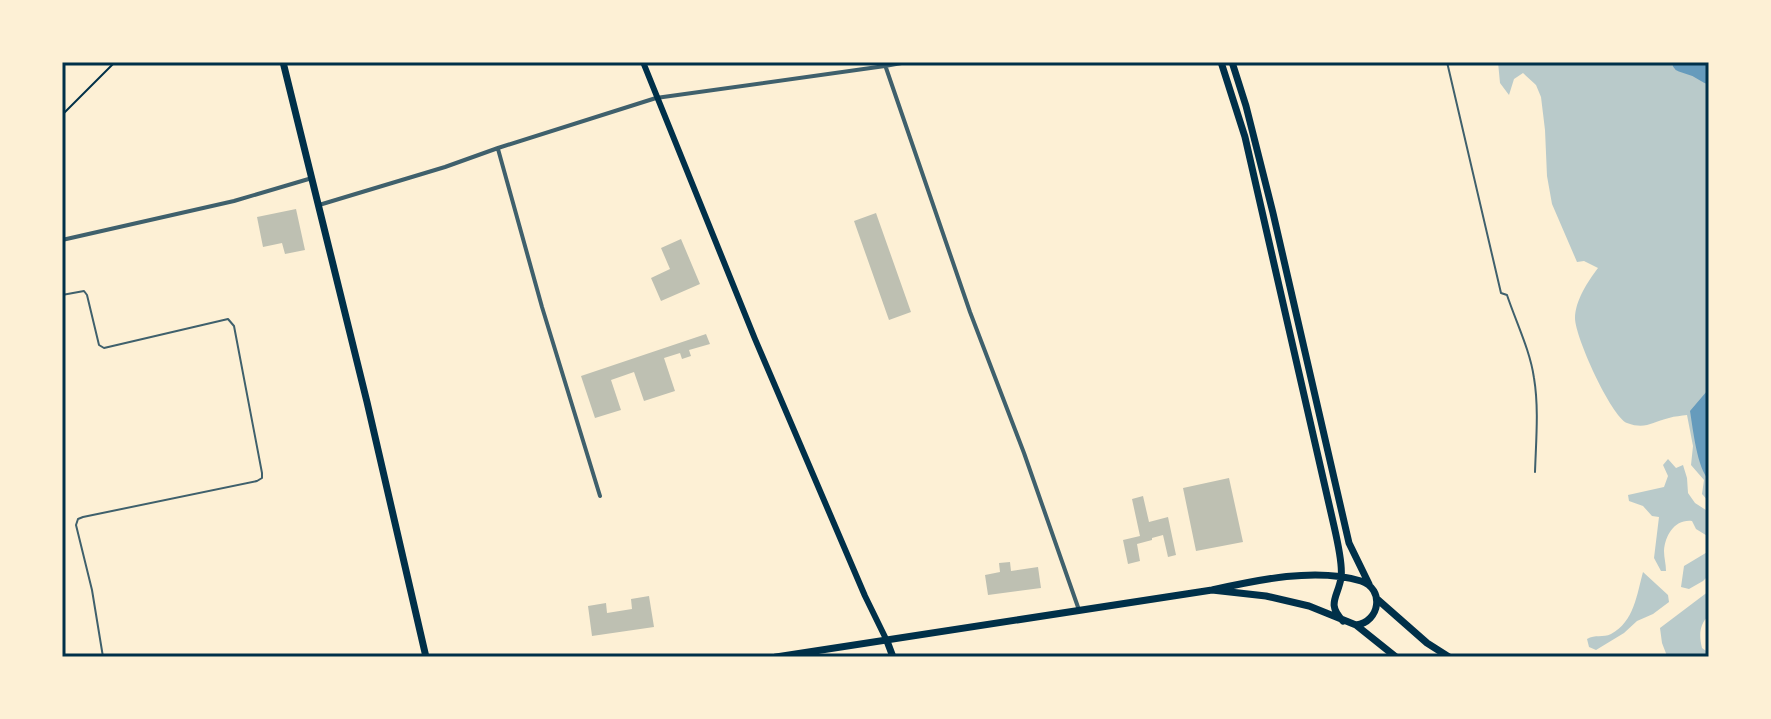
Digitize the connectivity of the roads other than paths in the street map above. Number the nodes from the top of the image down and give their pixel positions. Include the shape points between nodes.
1 (283, 62) edge
2 (643, 62) edge
3 (907, 62) edge
4 (1221, 62) edge
5 (1232, 62) edge
6 (1447, 62) edge
7 (885, 64) edge
8 (656, 98) junction
9 (498, 148) junction
10 (312, 178) junction
11 (319, 205) junction
12 (62, 240) edge
13 (62, 295) edge
14 (1535, 472) dead end
15 (600, 496) dead end
16 (1341, 578) junction
17 (1369, 586) junction
18 (1212, 590) junction
19 (1377, 599) junction
20 (1079, 610) junction
21 (1345, 622) junction
22 (1356, 625) junction
23 (887, 641) junction
24 (103, 657) edge
25 (426, 657) edge
26 (776, 657) edge
27 (893, 657) edge
28 (1396, 657) edge
29 (1449, 657) edge

1 - 10 main road
2 - 8 main road
3 - 7 street
4 - 16 main road via 1266,227 1334,526
5 - 17 main road via 1271,201 1349,543
6 - 14 lane via 1501,293 1507,295 1535,380
7 - 8 street
7 - 20 street
8 - 9 street
8 - 23 main road
9 - 11 street
9 - 15 street
10 - 11 main road
10 - 12 street
11 - 25 main road
13 - 24 lane via 84,291 104,348 228,319 234,326 262,473 257,481 78,519
16 - 17 main road
16 - 18 main road via 1319,574
16 - 21 main road via 1334,606
17 - 19 main road
18 - 20 main road
18 - 21 main road via 1309,606
19 - 22 main road via 1371,618
19 - 29 main road
20 - 23 main road
21 - 22 main road
22 - 28 main road
23 - 26 main road
23 - 27 main road

